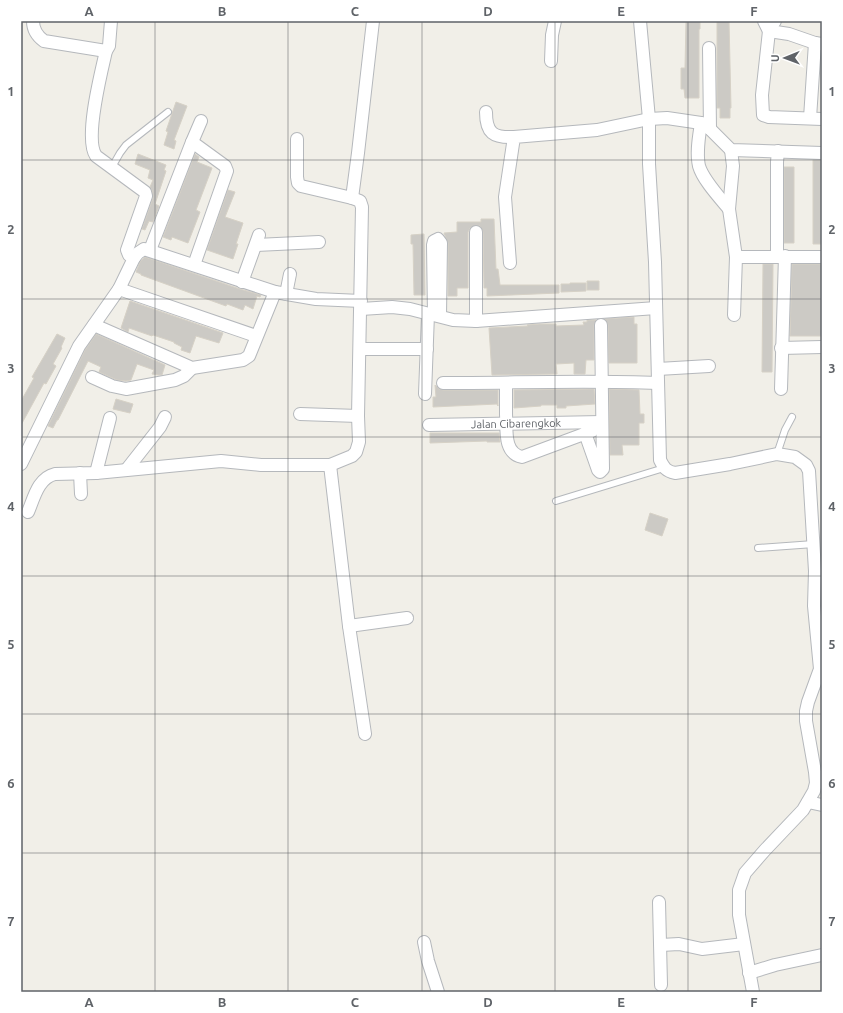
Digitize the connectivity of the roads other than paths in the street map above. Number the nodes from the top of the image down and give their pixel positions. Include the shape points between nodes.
1 (33, 21) edge
2 (111, 21) edge
3 (373, 21) edge
4 (555, 21) edge
5 (640, 21) edge
6 (769, 24) edge
7 (820, 43) edge
8 (709, 48) dead end
9 (106, 51) junction
10 (551, 61) dead end
11 (168, 112) dead end
12 (486, 112) dead end
13 (810, 118) junction
14 (649, 119) junction
15 (822, 119) edge
16 (201, 121) dead end
17 (705, 126) junction
18 (514, 137) junction
19 (297, 139) dead end
20 (192, 142) junction
21 (731, 150) junction
22 (778, 151) junction
23 (822, 153) edge
24 (112, 168) junction
25 (352, 198) junction
26 (729, 209) junction
27 (476, 232) dead end
28 (319, 242) dead end
29 (150, 250) junction
30 (781, 256) junction
31 (736, 257) junction
32 (822, 257) edge
33 (134, 258) junction
34 (510, 263) dead end
35 (194, 265) junction
36 (290, 274) dead end
37 (242, 282) junction
38 (119, 289) junction
39 (281, 293) junction
40 (361, 305) junction
41 (656, 308) junction
42 (434, 315) junction
43 (734, 315) dead end
44 (476, 321) junction
45 (94, 325) junction
46 (601, 325) dead end
47 (256, 336) junction
48 (781, 348) junction
49 (822, 348) edge
50 (360, 349) junction
51 (427, 349) junction
52 (709, 366) dead end
53 (192, 368) junction
54 (658, 369) junction
55 (92, 377) dead end
56 (602, 381) junction
57 (443, 382) dead end
58 (658, 382) junction
59 (506, 383) junction
60 (780, 389) dead end
61 (425, 394) dead end
62 (300, 414) dead end
63 (358, 416) junction
64 (165, 417) dead end
65 (792, 417) dead end
66 (110, 418) dead end
67 (507, 424) junction
68 (603, 424) junction
69 (429, 425) dead end
70 (585, 433) junction
71 (777, 454) junction
72 (21, 464) edge
73 (330, 464) junction
74 (664, 468) junction
75 (127, 469) junction
76 (96, 473) junction
77 (80, 474) junction
78 (81, 494) dead end
79 (556, 501) dead end
80 (28, 512) dead end
81 (816, 539) edge
82 (758, 548) dead end
83 (407, 618) dead end
84 (349, 626) junction
85 (365, 734) dead end
86 (808, 802) junction
87 (822, 805) edge
88 (659, 902) dead end
89 (424, 942) dead end
90 (744, 944) junction
91 (661, 945) junction
92 (822, 955) edge
93 (749, 973) junction
94 (661, 984) dead end
95 (438, 992) edge
96 (753, 992) edge

1 - 9 street via 35,32 44,41
2 - 9 street via 109,46
3 - 25 street
4 - 10 street
5 - 14 street
6 - 7 street via 789,34
6 - 13 street via 762,95 763,115
7 - 13 street
8 - 17 street
9 - 24 street via 94,109 92,145 96,156
11 - 24 lane via 126,145
12 - 18 street via 489,130 502,138
13 - 15 street
14 - 17 street via 667,118
14 - 18 street via 597,130
14 - 41 street
16 - 20 street
17 - 21 street
17 - 26 street via 698,155 700,167 703,175
18 - 34 street via 504,197
19 - 25 street via 298,183
20 - 29 street
20 - 35 street via 227,170
21 - 22 street
21 - 26 street via 733,166
22 - 23 street
22 - 30 street
24 - 33 street via 145,192 146,196 126,250
25 - 40 street via 360,201 362,207
26 - 31 street
27 - 44 street
28 - 37 street via 258,240
29 - 33 street via 144,249
29 - 35 street
30 - 31 street
30 - 32 street
30 - 48 street
31 - 43 street
33 - 38 street
35 - 37 street
36 - 39 street
37 - 39 street
38 - 45 street
38 - 47 street
39 - 40 street
39 - 47 street
40 - 42 street via 410,309
40 - 50 street
41 - 44 street
41 - 54 street
42 - 42 street via 433,245 438,239 441,243
42 - 44 street via 453,320
42 - 51 street
45 - 53 street
45 - 72 street via 79,346
46 - 56 street
47 - 53 street via 249,356 243,360
48 - 49 street
48 - 60 street
50 - 51 street
50 - 63 street
51 - 61 street
52 - 54 street
53 - 55 street via 175,380 126,389
54 - 58 street
56 - 58 street
56 - 59 street
56 - 68 street
57 - 59 street
58 - 74 street via 660,460
59 - 67 street
62 - 63 street
63 - 73 street via 359,442 356,452
64 - 75 street
65 - 71 lane
66 - 76 street
67 - 68 street, Jalan Cibarengkok
67 - 69 street, Jalan Cibarengkok
67 - 70 street via 506,437 509,446 522,457
68 - 70 street
68 - 70 street via 600,472
71 - 74 street via 686,472 669,472
71 - 81 street via 795,457 810,471
73 - 75 street via 261,465 221,461
73 - 84 street
74 - 79 lane
75 - 76 street
76 - 77 street
77 - 78 street
77 - 80 street via 55,474 44,478
81 - 82 lane
81 - 86 street via 814,606 820,670 806,710 816,783
83 - 84 street
84 - 85 street
86 - 87 street
86 - 90 street via 804,810 745,873 739,890 739,915
88 - 91 street
89 - 95 street
90 - 91 street via 702,950 679,944
90 - 93 street
91 - 94 street
92 - 93 street
93 - 96 street

